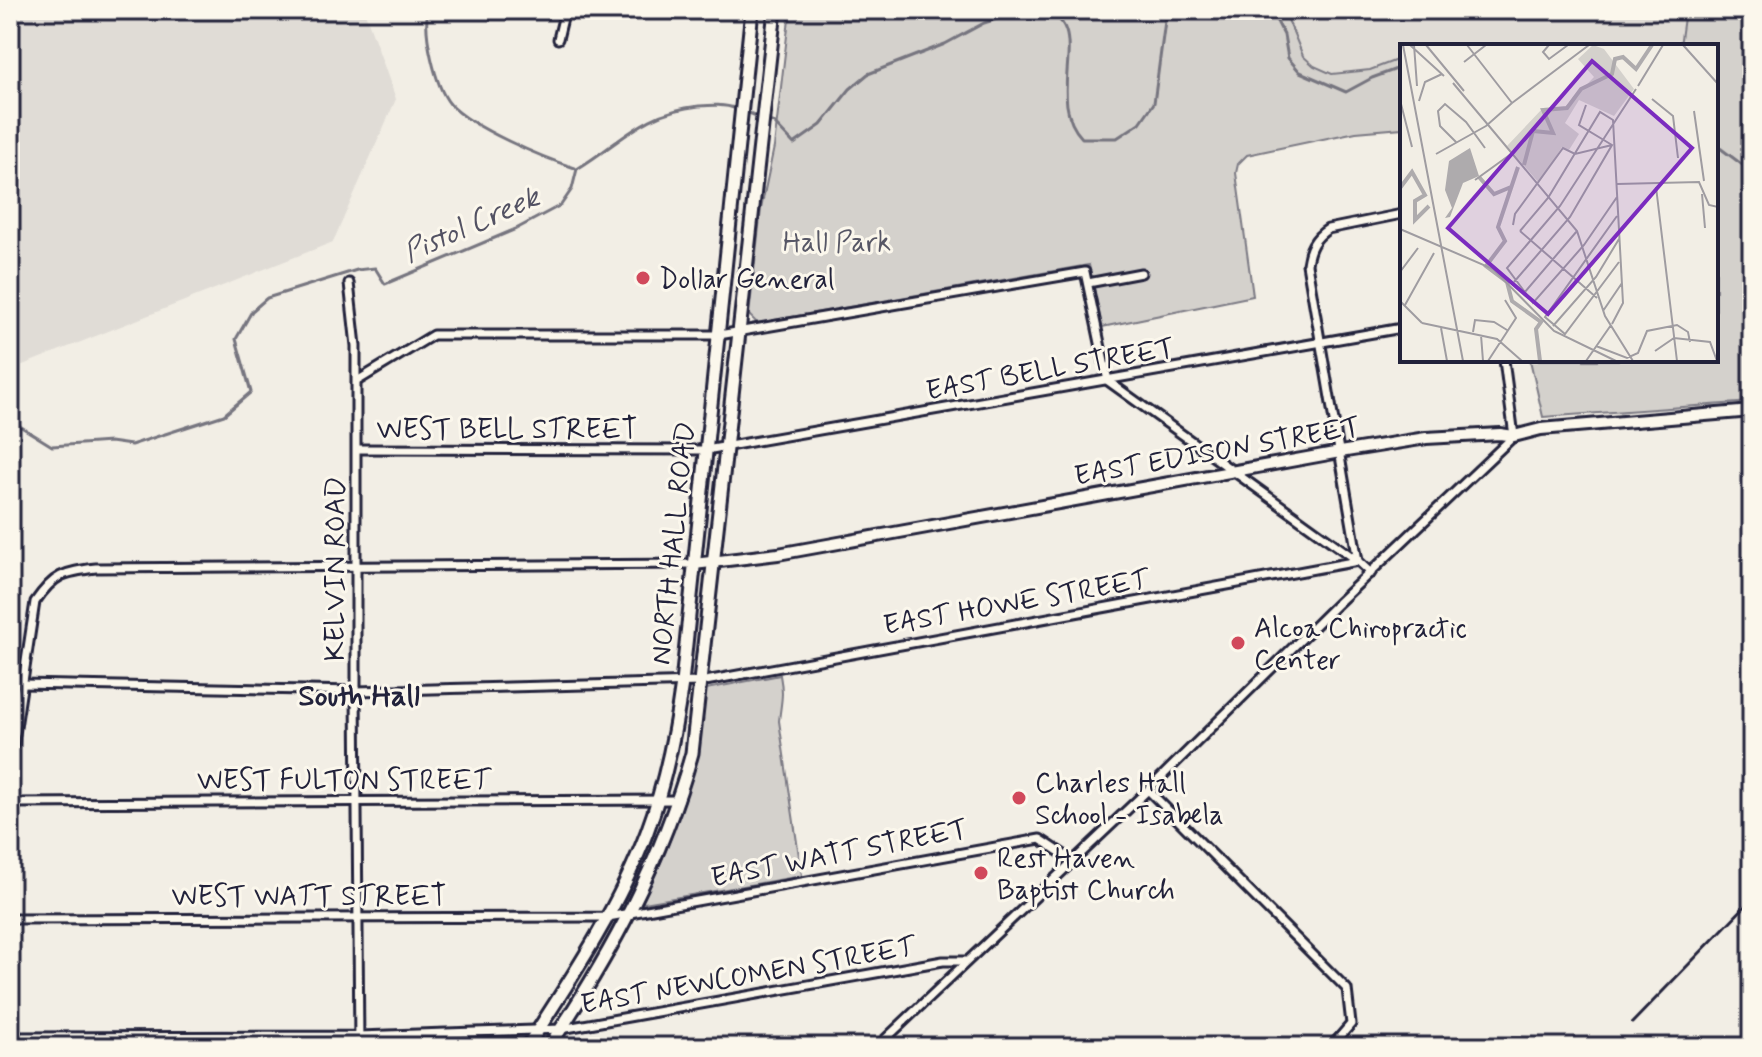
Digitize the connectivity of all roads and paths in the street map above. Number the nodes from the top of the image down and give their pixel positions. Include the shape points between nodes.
1 (565, 10) edge
2 (752, 10) edge
3 (775, 10) edge
4 (558, 39) dead end
5 (1400, 214) edge
6 (1141, 273) dead end
7 (349, 283) dead end
8 (1088, 283) junction
9 (1400, 328) edge
10 (739, 332) junction
11 (719, 335) junction
12 (1322, 342) junction
13 (1504, 362) edge
14 (357, 381) junction
15 (1108, 381) junction
16 (1752, 411) edge
17 (1514, 436) junction
18 (726, 447) junction
19 (357, 449) junction
20 (706, 450) junction
21 (1340, 452) junction
22 (1232, 471) junction
23 (1358, 561) junction
24 (714, 563) junction
25 (694, 564) junction
26 (355, 567) junction
27 (1371, 573) junction
28 (700, 682) junction
29 (682, 683) junction
30 (22, 684) junction
31 (356, 691) junction
32 (10, 767) edge
33 (1148, 790) junction
34 (658, 800) junction
35 (679, 800) junction
36 (357, 801) junction
37 (10, 803) edge
38 (1072, 860) junction
39 (630, 913) junction
40 (357, 917) junction
41 (608, 917) junction
42 (10, 919) edge
43 (966, 961) junction
44 (561, 1029) junction
45 (537, 1031) junction
46 (359, 1036) junction
47 (10, 1037) edge
48 (1337, 1045) edge
49 (359, 1047) edge
50 (527, 1047) edge
51 (549, 1047) edge
52 (877, 1047) edge

1 - 4 street
2 - 11 main road, NORTH HALL ROAD
3 - 10 main road, NORTH HALL ROAD
5 - 12 street via 1319,234 1307,264
6 - 8 street
7 - 14 street, KELVIN ROAD
8 - 10 street via 1085,272
8 - 15 street
9 - 12 street, EAST BELL STREET
10 - 11 street
10 - 18 main road, NORTH HALL ROAD
11 - 14 street via 433,335
11 - 20 main road, NORTH HALL ROAD
12 - 15 street, EAST BELL STREET
12 - 21 street
13 - 17 street
14 - 19 street, KELVIN ROAD
15 - 18 street, EAST BELL STREET
15 - 22 street
16 - 17 street, EAST EDISON STREET via 1541,429
17 - 21 street, EAST EDISON STREET via 1426,438
17 - 27 street
18 - 20 street, EAST BELL STREET
18 - 24 main road, NORTH HALL ROAD
19 - 20 street, WEST BELL STREET
19 - 26 street, KELVIN ROAD
20 - 25 main road, NORTH HALL ROAD
21 - 22 street, EAST EDISON STREET
21 - 23 street
22 - 23 street
22 - 24 street, EAST EDISON STREET
23 - 27 street
23 - 28 street, EAST HOWE STREET
24 - 25 street, EAST EDISON STREET
24 - 28 main road, NORTH HALL ROAD
25 - 26 street
25 - 29 main road, NORTH HALL ROAD
26 - 30 street via 68,572 49,581 35,602
26 - 31 street, KELVIN ROAD
27 - 33 street
28 - 29 street, EAST HOWE STREET
28 - 35 main road, NORTH HALL ROAD via 692,753
29 - 31 street, EAST HOWE STREET
29 - 34 main road, NORTH HALL ROAD
30 - 31 street, EAST HOWE STREET
30 - 32 street
31 - 36 street, KELVIN ROAD
33 - 38 street
33 - 48 street via 1347,989 1351,1024
34 - 35 street, WEST FULTON STREET
34 - 36 street, WEST FULTON STREET
34 - 41 main road, NORTH HALL ROAD
35 - 39 main road, NORTH HALL ROAD
36 - 37 street, WEST FULTON STREET
36 - 40 street, KELVIN ROAD
38 - 39 street, EAST WATT STREET via 1040,839
38 - 43 street
39 - 41 street, EAST WATT STREET
39 - 44 main road, NORTH HALL ROAD
40 - 41 street, WEST WATT STREET
40 - 42 street, WEST WATT STREET
40 - 46 street, KELVIN ROAD
41 - 45 main road, NORTH HALL ROAD
43 - 44 street, EAST NEWCOMEN STREET
43 - 52 street
44 - 45 street, EAST NEWCOMEN STREET
44 - 51 main road, NORTH HALL ROAD
45 - 46 street, EAST NEWCOMEN STREET
45 - 50 main road, NORTH HALL ROAD
46 - 47 street, EAST NEWCOMEN STREET
46 - 49 street, KELVIN ROAD

